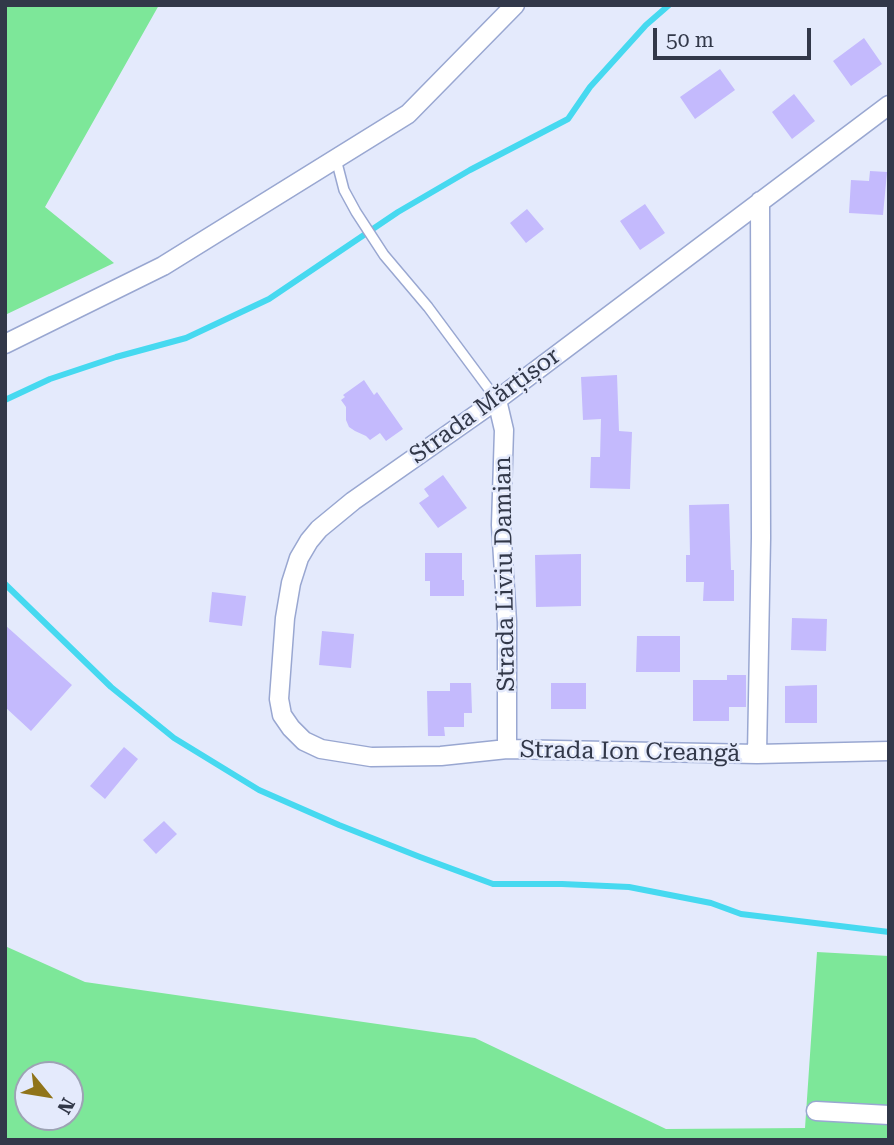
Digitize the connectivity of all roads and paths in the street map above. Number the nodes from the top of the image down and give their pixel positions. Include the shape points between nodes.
1 (515, 5) edge
2 (889, 105) edge
3 (335, 159) junction
4 (760, 201) junction
5 (5, 344) edge
6 (497, 400) junction
7 (507, 749) junction
8 (889, 751) edge
9 (757, 754) junction
10 (371, 757) joint
11 (816, 1111) dead end
12 (889, 1115) edge

1 - 3 street via 408,114
2 - 4 street, Strada Mărțișor
3 - 5 street via 163,266
3 - 6 lane via 344,190 384,255
4 - 6 street, Strada Mărțișor
4 - 9 street
6 - 7 street, Strada Liviu Damian via 504,430 501,525 508,622
6 - 10 street, Strada Mărțișor via 353,501 319,529 299,558 285,618 282,715 304,741 321,749
7 - 9 street, Strada Ion Creangă
7 - 10 street, Strada Ion Creangă
8 - 9 street, Strada Ion Creangă
11 - 12 street

